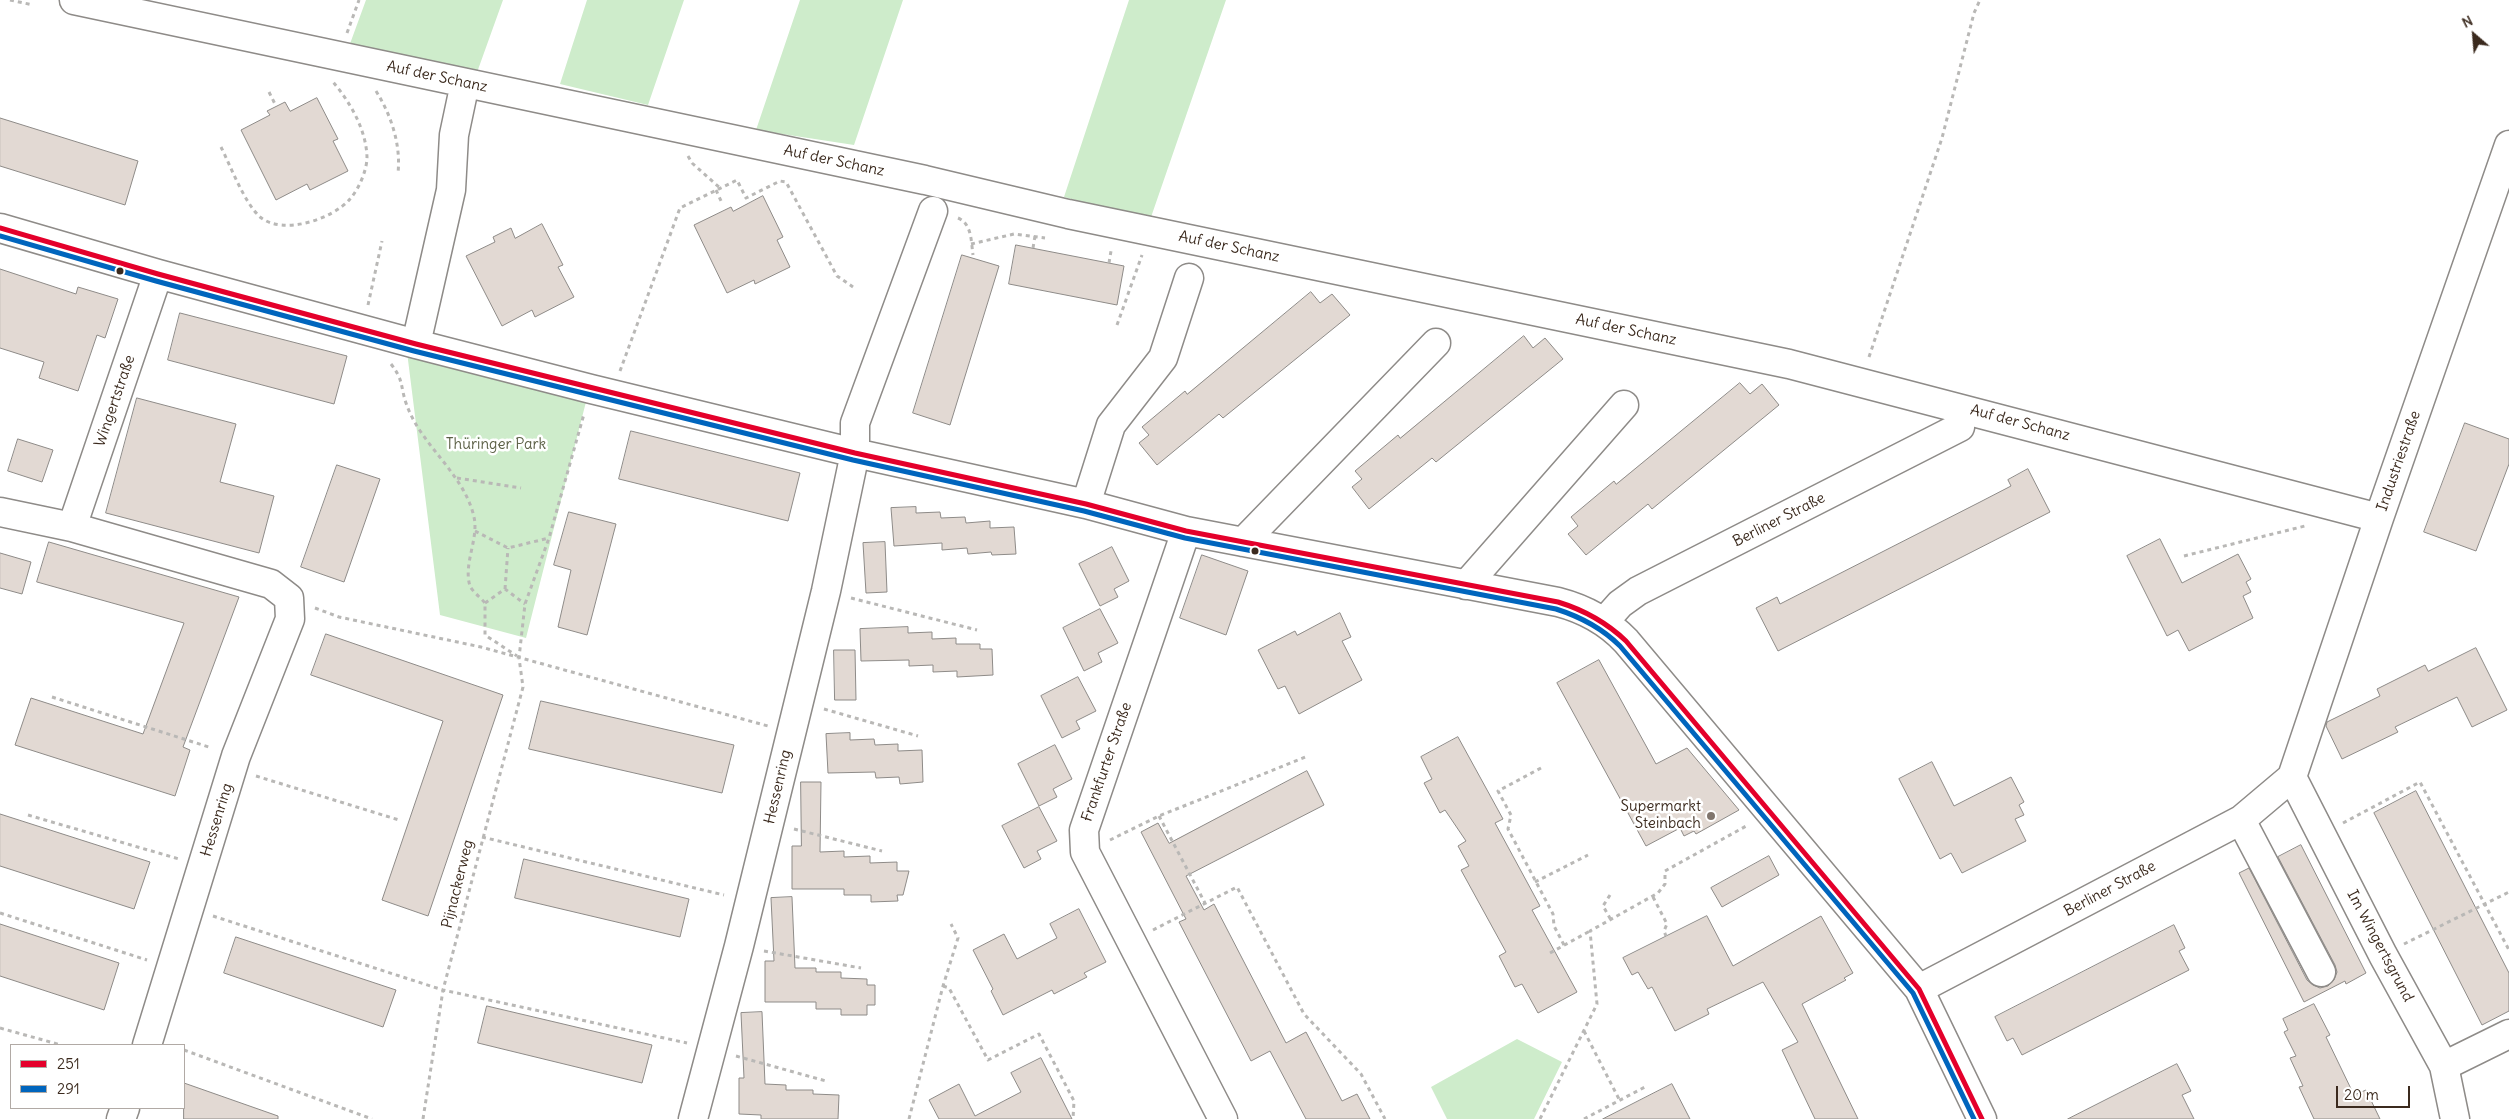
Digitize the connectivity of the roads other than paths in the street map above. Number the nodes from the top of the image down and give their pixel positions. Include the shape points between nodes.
1 (74, 0) edge
2 (465, 83) junction
3 (2509, 146) edge
4 (933, 211) road end
5 (0, 228) edge
6 (158, 274) junction
7 (1189, 278) dead end
8 (1436, 343) dead end
9 (416, 344) junction
10 (1624, 405) dead end
11 (1960, 427) dead end
12 (856, 453) junction
13 (1086, 504) junction
14 (0, 512) edge
15 (2379, 518) junction
16 (72, 527) junction
17 (1186, 531) junction
18 (1243, 542) junction
19 (1466, 585) junction
20 (1604, 622) junction
21 (2292, 777) junction
22 (2241, 820) junction
23 (2321, 972) dead end
24 (1919, 989) junction
25 (2509, 1034) edge
26 (147, 1044) edge
27 (2444, 1066) junction
28 (693, 1119) edge
29 (1223, 1119) edge
30 (1982, 1119) edge
31 (2455, 1119) edge

1 - 2 street, Auf der Schanz via 341,66
2 - 9 street via 454,135 451,190
2 - 15 street, Auf der Schanz via 935,182 1068,214 1779,362
3 - 15 street, Industriestraße
4 - 12 street, Hessenring via 855,423
5 - 6 street
6 - 9 street
6 - 16 street, Wingertstraße
7 - 13 street via 1163,358 1111,425
8 - 18 street
9 - 12 street
10 - 19 street
11 - 20 street, Berliner Straße via 1638,591 1620,604
12 - 13 street
12 - 28 street, Hessenring via 800,702
13 - 17 street
14 - 16 street
15 - 21 street, Industriestraße
16 - 26 street, Hessenring via 271,584 289,598 290,619 234,762
17 - 18 street
17 - 29 street, Frankfurter Straße via 1084,830 1085,852
18 - 19 street
19 - 20 street via 1566,604
20 - 24 street via 1626,641
21 - 22 street, Berliner Straße
21 - 27 street, Im Wingertsgrund
22 - 23 street
22 - 24 street, Berliner Straße
24 - 30 street
25 - 27 street
27 - 31 street, Im Wingertsgrund

